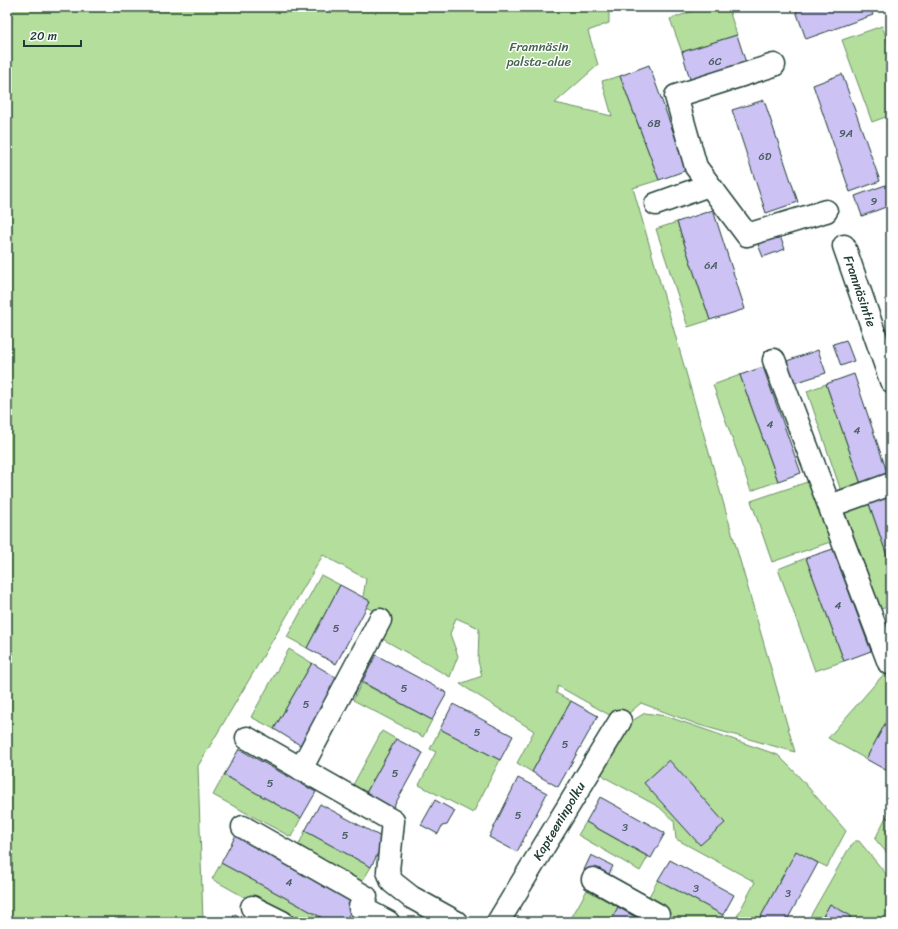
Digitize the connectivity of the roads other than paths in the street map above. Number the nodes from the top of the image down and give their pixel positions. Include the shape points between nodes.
1 (774, 65) dead end
2 (710, 185) junction
3 (656, 204) dead end
4 (826, 211) dead end
5 (844, 246) dead end
6 (774, 360) dead end
7 (891, 381) edge
8 (891, 484) edge
9 (830, 506) junction
10 (380, 620) dead end
11 (889, 663) dead end
12 (620, 721) dead end
13 (246, 738) dead end
14 (301, 769) junction
15 (243, 827) dead end
16 (593, 880) dead end
17 (252, 907) dead end
18 (356, 914) edge
19 (282, 922) edge
20 (388, 922) edge
21 (456, 922) edge
22 (498, 922) edge
23 (654, 922) edge

1 - 2 street via 676,96 696,167
2 - 3 street
2 - 4 street via 747,235
5 - 7 street, Framnäsintie
6 - 9 street
8 - 9 street
9 - 11 street
10 - 14 street
12 - 22 street, Kapteeninpolku
13 - 14 street
14 - 21 street via 393,821 388,871 392,882 411,897
15 - 18 street via 366,896
16 - 23 street via 658,915
17 - 19 street
18 - 20 street

